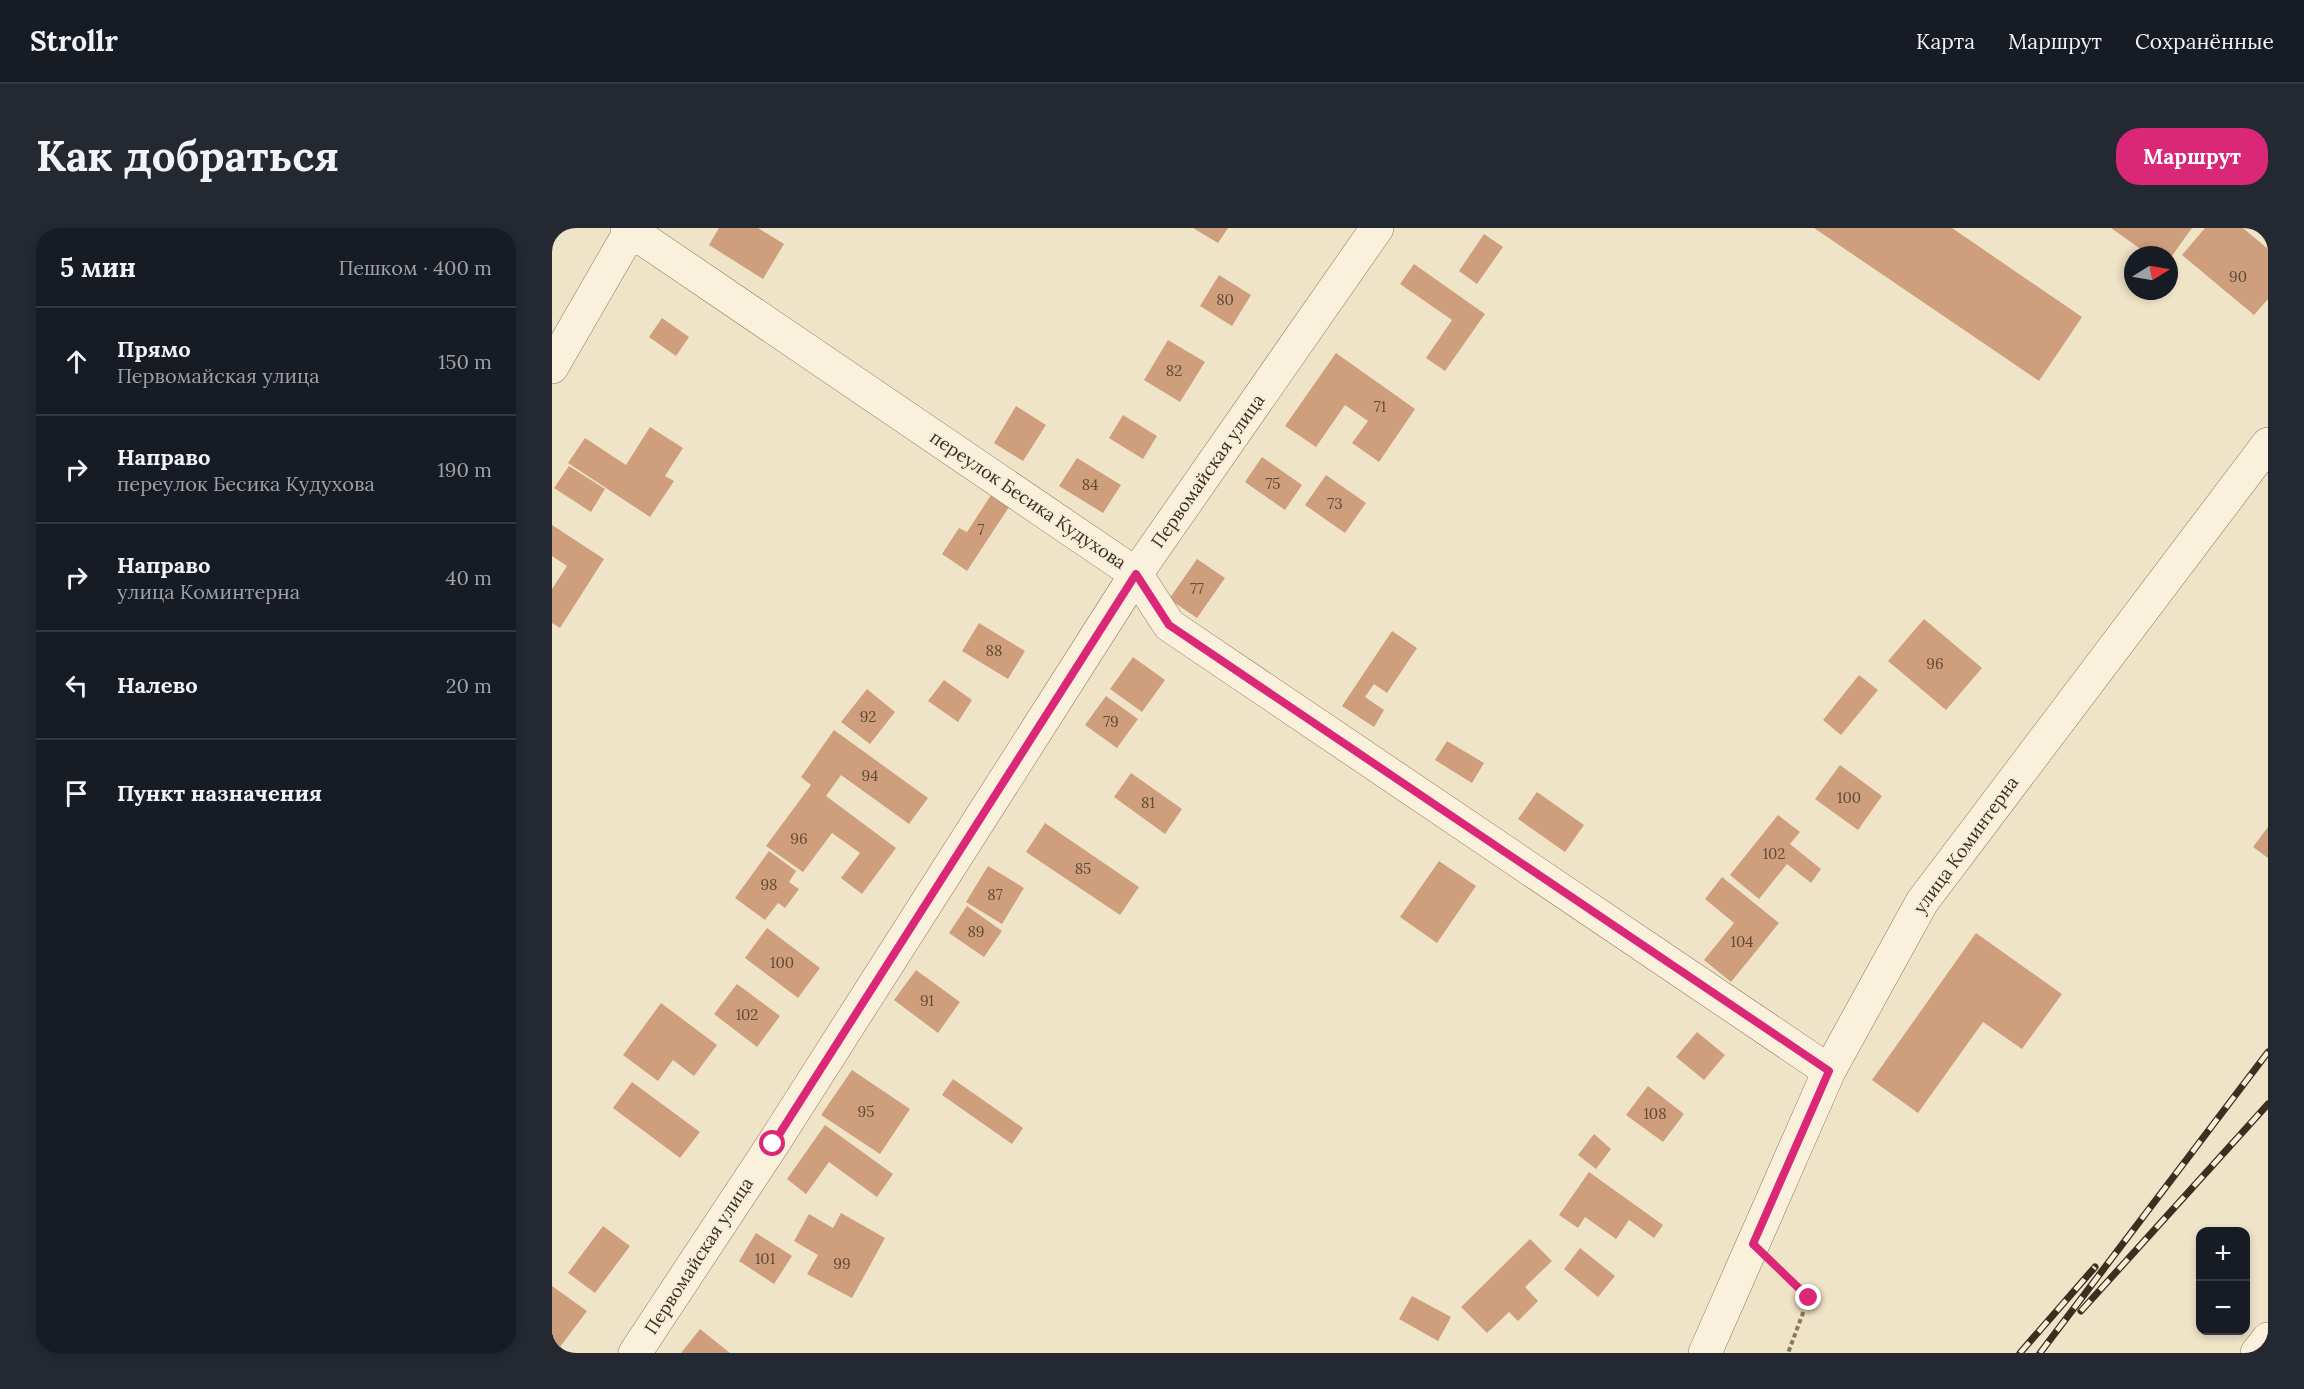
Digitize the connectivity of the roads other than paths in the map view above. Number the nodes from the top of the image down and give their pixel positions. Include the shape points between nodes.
1 (1377, 228) edge
2 (631, 229) edge
3 (552, 367) edge
4 (2268, 444) edge
5 (1136, 574) junction
6 (1829, 1071) junction
7 (2268, 1339) edge
8 (635, 1353) edge
9 (1705, 1353) edge
10 (2257, 1353) edge

1 - 5 street, Первомайская улица
2 - 3 street
2 - 5 street, переулок Бесика Кудухова
4 - 6 street, улица Коминтерна via 1922,902
5 - 6 street, переулок Бесика Кудухова via 1169,625
5 - 8 street, Первомайская улица via 773,1144
6 - 9 street, улица Коминтерна
7 - 10 street

